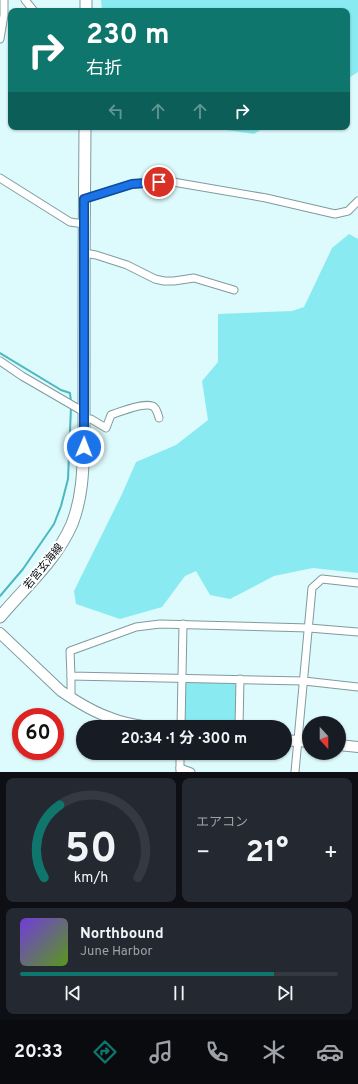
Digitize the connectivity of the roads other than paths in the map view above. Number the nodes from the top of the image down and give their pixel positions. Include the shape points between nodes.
1 (4, 0) edge
2 (25, 0) edge
3 (32, 8) edge
4 (0, 39) edge
5 (85, 130) edge
6 (0, 178) edge
7 (84, 199) junction
8 (358, 201) edge
9 (84, 224) junction
10 (84, 253) junction
11 (234, 290) dead end
12 (0, 361) edge
13 (84, 416) junction
14 (159, 418) dead end
15 (358, 583) edge
16 (0, 617) edge
17 (183, 624) junction
18 (309, 628) junction
19 (358, 632) edge
20 (0, 633) edge
21 (71, 676) junction
22 (182, 678) junction
23 (240, 679) junction
24 (304, 681) junction
25 (358, 686) edge
26 (71, 698) junction
27 (120, 720) edge
28 (181, 720) edge
29 (239, 720) edge
30 (292, 741) edge
31 (298, 741) junction
32 (302, 741) edge
33 (346, 746) edge
34 (358, 747) edge
35 (180, 770) edge
36 (191, 772) edge
37 (295, 772) edge

1 - 4 street
2 - 3 street
5 - 7 main road, 若宮玄海線
6 - 9 street via 70,222
7 - 8 street via 132,184 173,182 266,198 335,214 348,211
7 - 9 main road, 若宮玄海線
9 - 10 main road, 若宮玄海線
10 - 11 street via 127,265 155,279 174,281 194,278
10 - 13 main road, 若宮玄海線
12 - 13 street
13 - 14 street via 106,428 111,415 150,405 155,408
13 - 16 main road, 若宮玄海線 via 83,475 72,524 55,553
15 - 18 street via 322,579 312,588
17 - 18 street
17 - 21 street via 136,628 70,651
17 - 22 street
18 - 19 street
18 - 24 street
20 - 26 street
21 - 22 street
21 - 26 street
22 - 23 street
22 - 28 street
23 - 24 street
23 - 29 street
24 - 25 street
24 - 31 street
26 - 27 street
30 - 31 street
31 - 32 street
31 - 37 street
33 - 34 street
35 - 36 street

